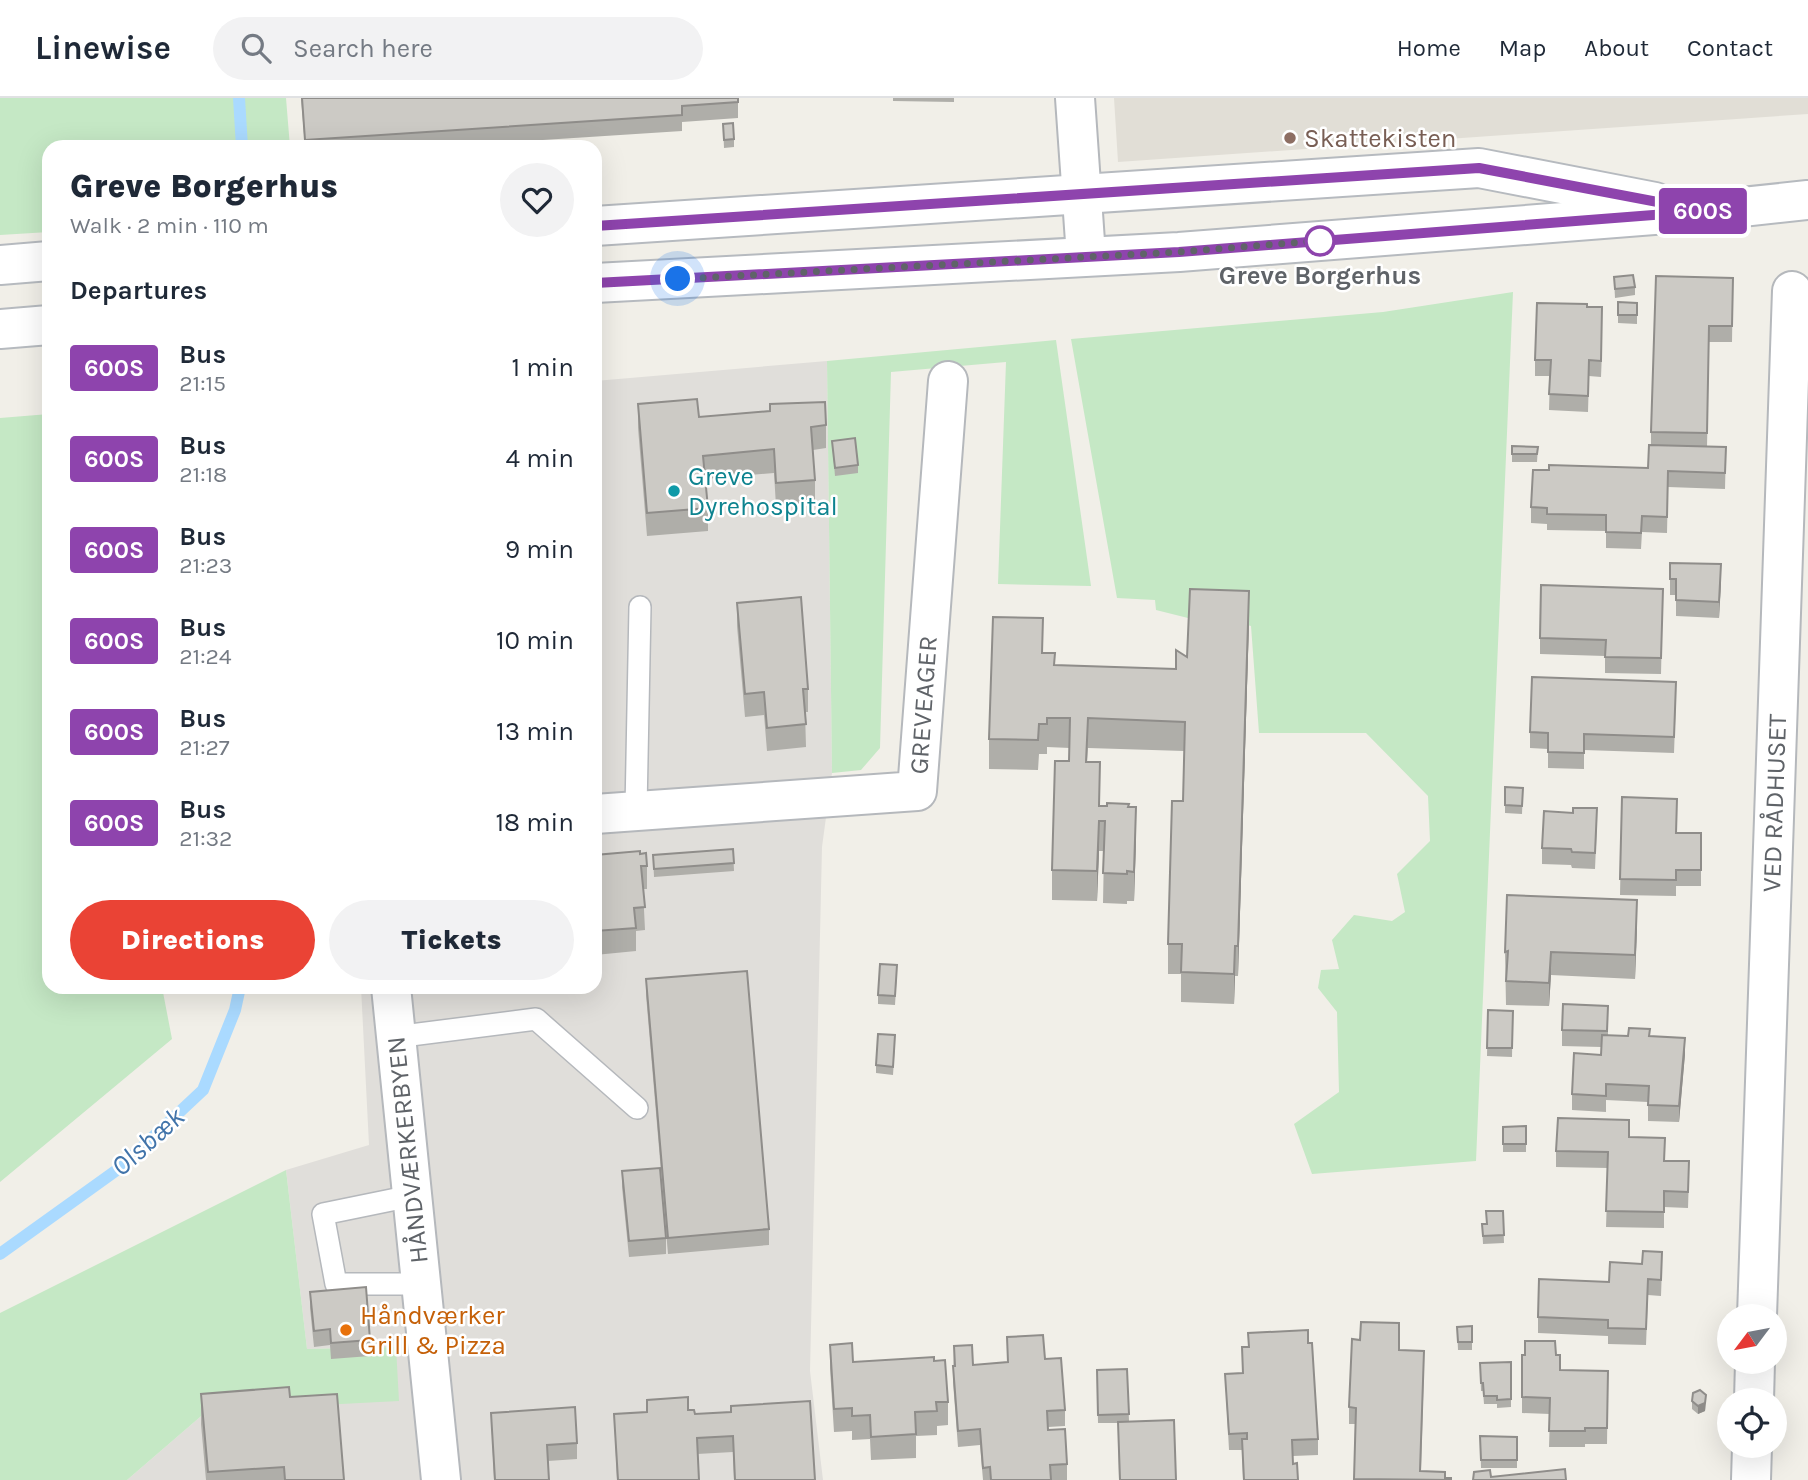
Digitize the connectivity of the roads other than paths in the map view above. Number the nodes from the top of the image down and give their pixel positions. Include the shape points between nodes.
1 (1075, 98) edge
2 (1080, 193) junction
3 (1808, 200) edge
4 (1705, 211) junction
5 (602, 226) edge
6 (1086, 256) junction
7 (42, 262) edge
8 (0, 265) edge
9 (602, 283) edge
10 (1792, 291) dead end
11 (42, 326) edge
12 (0, 329) edge
13 (948, 381) dead end
14 (640, 607) dead end
15 (636, 809) junction
16 (602, 813) edge
17 (392, 994) edge
18 (395, 1037) junction
19 (637, 1108) dead end
20 (411, 1196) junction
21 (421, 1284) junction
22 (1757, 1304) edge
23 (1752, 1458) edge
24 (441, 1480) edge
25 (1751, 1480) edge

1 - 2 street
2 - 4 street via 1479,168
2 - 5 street
2 - 6 street
3 - 4 street
4 - 6 street
6 - 9 street
7 - 8 street
10 - 22 street, VED RÅDHUSET
11 - 12 street
13 - 15 street, GREVEAGER via 917,791
14 - 15 lane
15 - 16 street, GREVEAGER
17 - 18 street, HÅNDVÆRKERBYEN
18 - 19 lane via 536,1019
18 - 20 street, HÅNDVÆRKERBYEN
20 - 21 street, HÅNDVÆRKERBYEN
20 - 21 lane via 323,1214 336,1284
21 - 24 street, HÅNDVÆRKERBYEN
23 - 25 street

